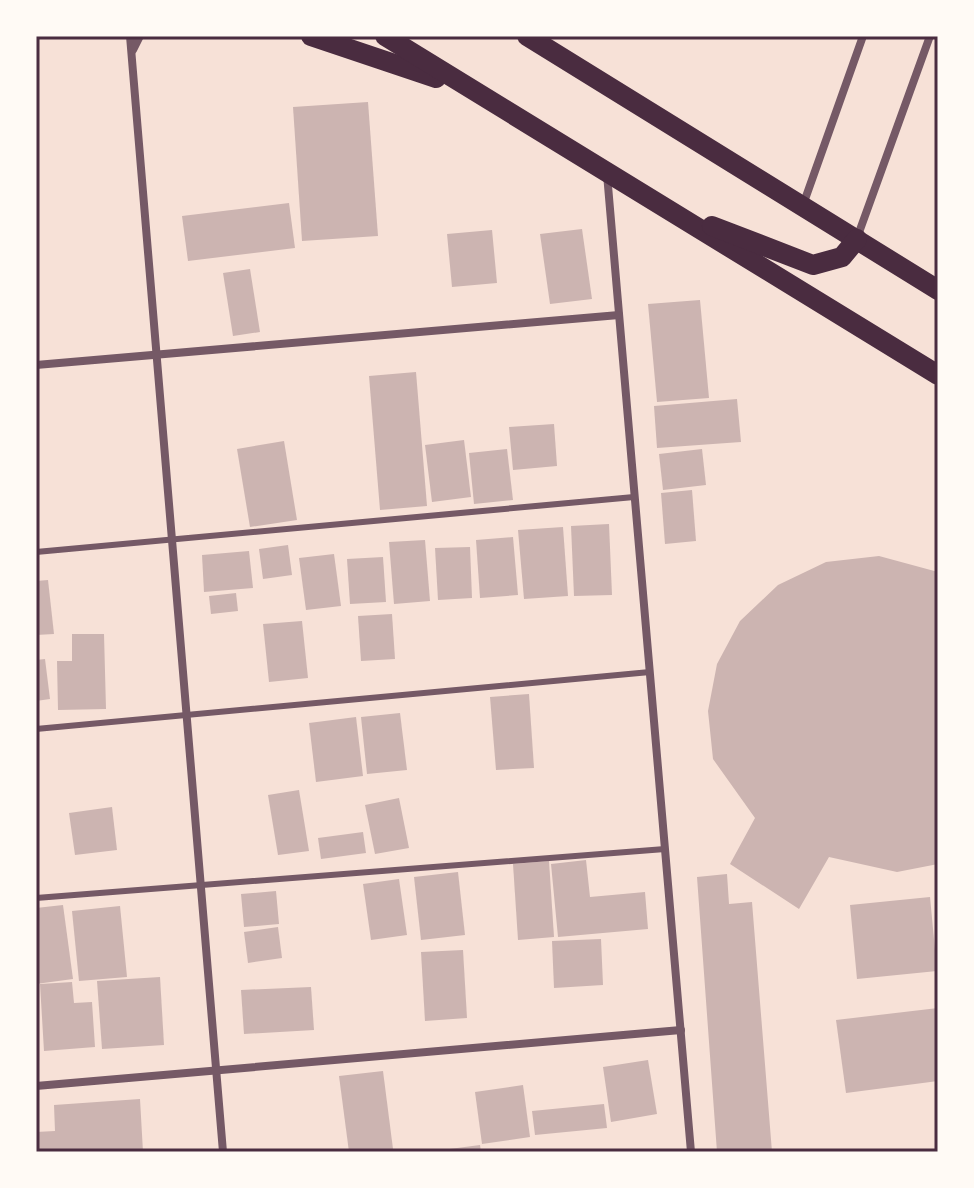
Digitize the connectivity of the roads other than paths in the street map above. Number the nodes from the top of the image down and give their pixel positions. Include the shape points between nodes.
1 (130, 36) edge
2 (140, 36) edge
3 (311, 36) edge
4 (385, 36) edge
5 (527, 36) edge
6 (863, 36) edge
7 (930, 36) edge
8 (133, 51) junction
9 (469, 89) junction
10 (607, 173) junction
11 (660, 206) junction
12 (803, 206) junction
13 (857, 239) junction
14 (938, 290) edge
15 (619, 315) junction
16 (158, 355) junction
17 (36, 365) edge
18 (938, 375) edge
19 (634, 497) junction
20 (173, 539) junction
21 (36, 552) edge
22 (650, 672) junction
23 (188, 716) junction
24 (36, 729) edge
25 (665, 849) junction
26 (202, 885) junction
27 (36, 898) edge
28 (681, 1030) junction
29 (217, 1072) junction
30 (36, 1086) edge
31 (223, 1152) edge
32 (691, 1152) edge

1 - 8 street
2 - 8 street
3 - 9 main road
4 - 9 main road
5 - 12 main road
6 - 12 street
7 - 13 street
8 - 16 street
9 - 10 main road
10 - 11 main road
10 - 15 street
11 - 13 main road via 813,265 842,257
11 - 18 main road
12 - 13 main road
13 - 14 main road
15 - 16 street
15 - 19 street
16 - 17 street
16 - 20 street
19 - 20 lane
19 - 22 street
20 - 21 lane
20 - 23 street
22 - 23 lane
22 - 25 street
23 - 24 lane
23 - 26 street
25 - 26 lane
25 - 28 street
26 - 27 lane
26 - 29 street
28 - 29 street
28 - 32 street
29 - 30 street
29 - 31 street

